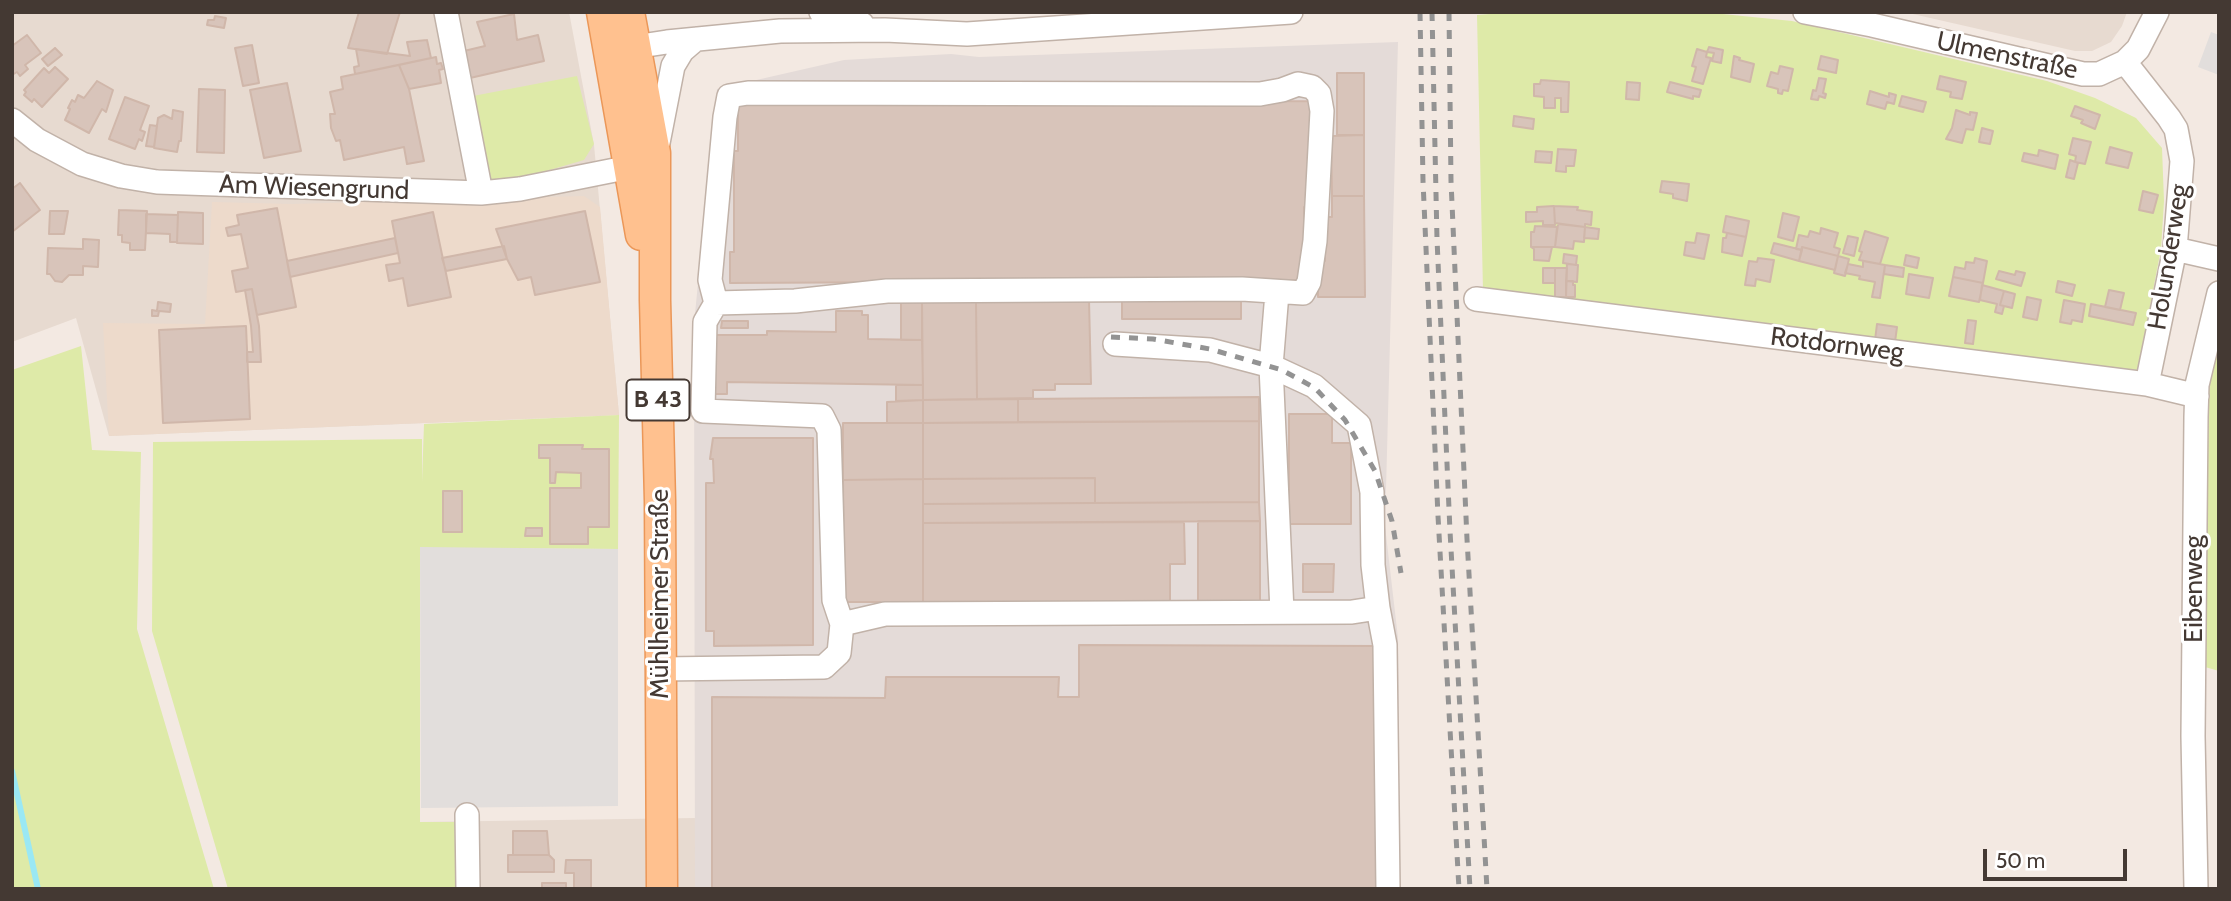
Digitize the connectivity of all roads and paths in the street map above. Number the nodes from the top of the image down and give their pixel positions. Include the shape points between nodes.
1 (446, 12) edge
2 (814, 12) edge
3 (821, 12) edge
4 (1291, 12) edge
5 (1805, 12) edge
6 (2150, 12) edge
7 (2158, 12) edge
8 (622, 14) edge
9 (885, 30) junction
10 (780, 31) junction
11 (696, 39) junction
12 (622, 49) junction
13 (2131, 55) junction
14 (12, 120) edge
15 (643, 160) junction
16 (481, 193) junction
17 (2175, 248) junction
18 (2219, 259) edge
19 (1277, 293) junction
20 (2219, 293) edge
21 (1476, 299) dead end
22 (716, 303) junction
23 (1115, 344) dead end
24 (1271, 366) junction
25 (2147, 384) junction
26 (2197, 396) junction
27 (1378, 608) junction
28 (1282, 612) junction
29 (842, 624) junction
30 (660, 668) junction
31 (467, 814) dead end
32 (468, 889) edge
33 (662, 889) edge
34 (1388, 889) edge
35 (2196, 889) edge

1 - 16 street
2 - 10 street
3 - 9 street
4 - 9 street via 967,34
5 - 13 street, Ulmenstraße via 2067,72 2099,74
6 - 13 street
7 - 13 street
8 - 12 main road, Mühlheimer Straße / B 43
9 - 10 street
10 - 11 street
11 - 12 street
11 - 15 street via 673,66
12 - 15 main road, Mühlheimer Straße / B 43
13 - 17 street, Holunderweg via 2176,129 2182,161
14 - 16 street, Am Wiesengrund via 68,158 139,179
15 - 16 street, Am Wiesengrund via 520,189
15 - 30 main road, Mühlheimer Straße / B 43 via 644,253 655,300
17 - 18 street
17 - 25 street, Holunderweg
19 - 22 street via 1242,289 887,291 795,301
19 - 22 street via 1303,293 1315,241 1322,110 1319,94 1298,84 1260,94 729,96 710,280
19 - 24 street
20 - 26 street, Eibenweg
21 - 25 street, Rotdornweg
22 - 29 street via 705,321 703,411 822,416 829,430 834,600
23 - 24 street via 1210,350
24 - 27 street via 1314,386 1359,425 1372,492
24 - 28 street
25 - 26 street, Rotdornweg
26 - 35 street, Eibenweg
27 - 28 street
27 - 34 street via 1385,645
28 - 29 street via 885,614
29 - 30 street via 839,653 824,667
30 - 33 main road, Mühlheimer Straße / B 43
31 - 32 street

